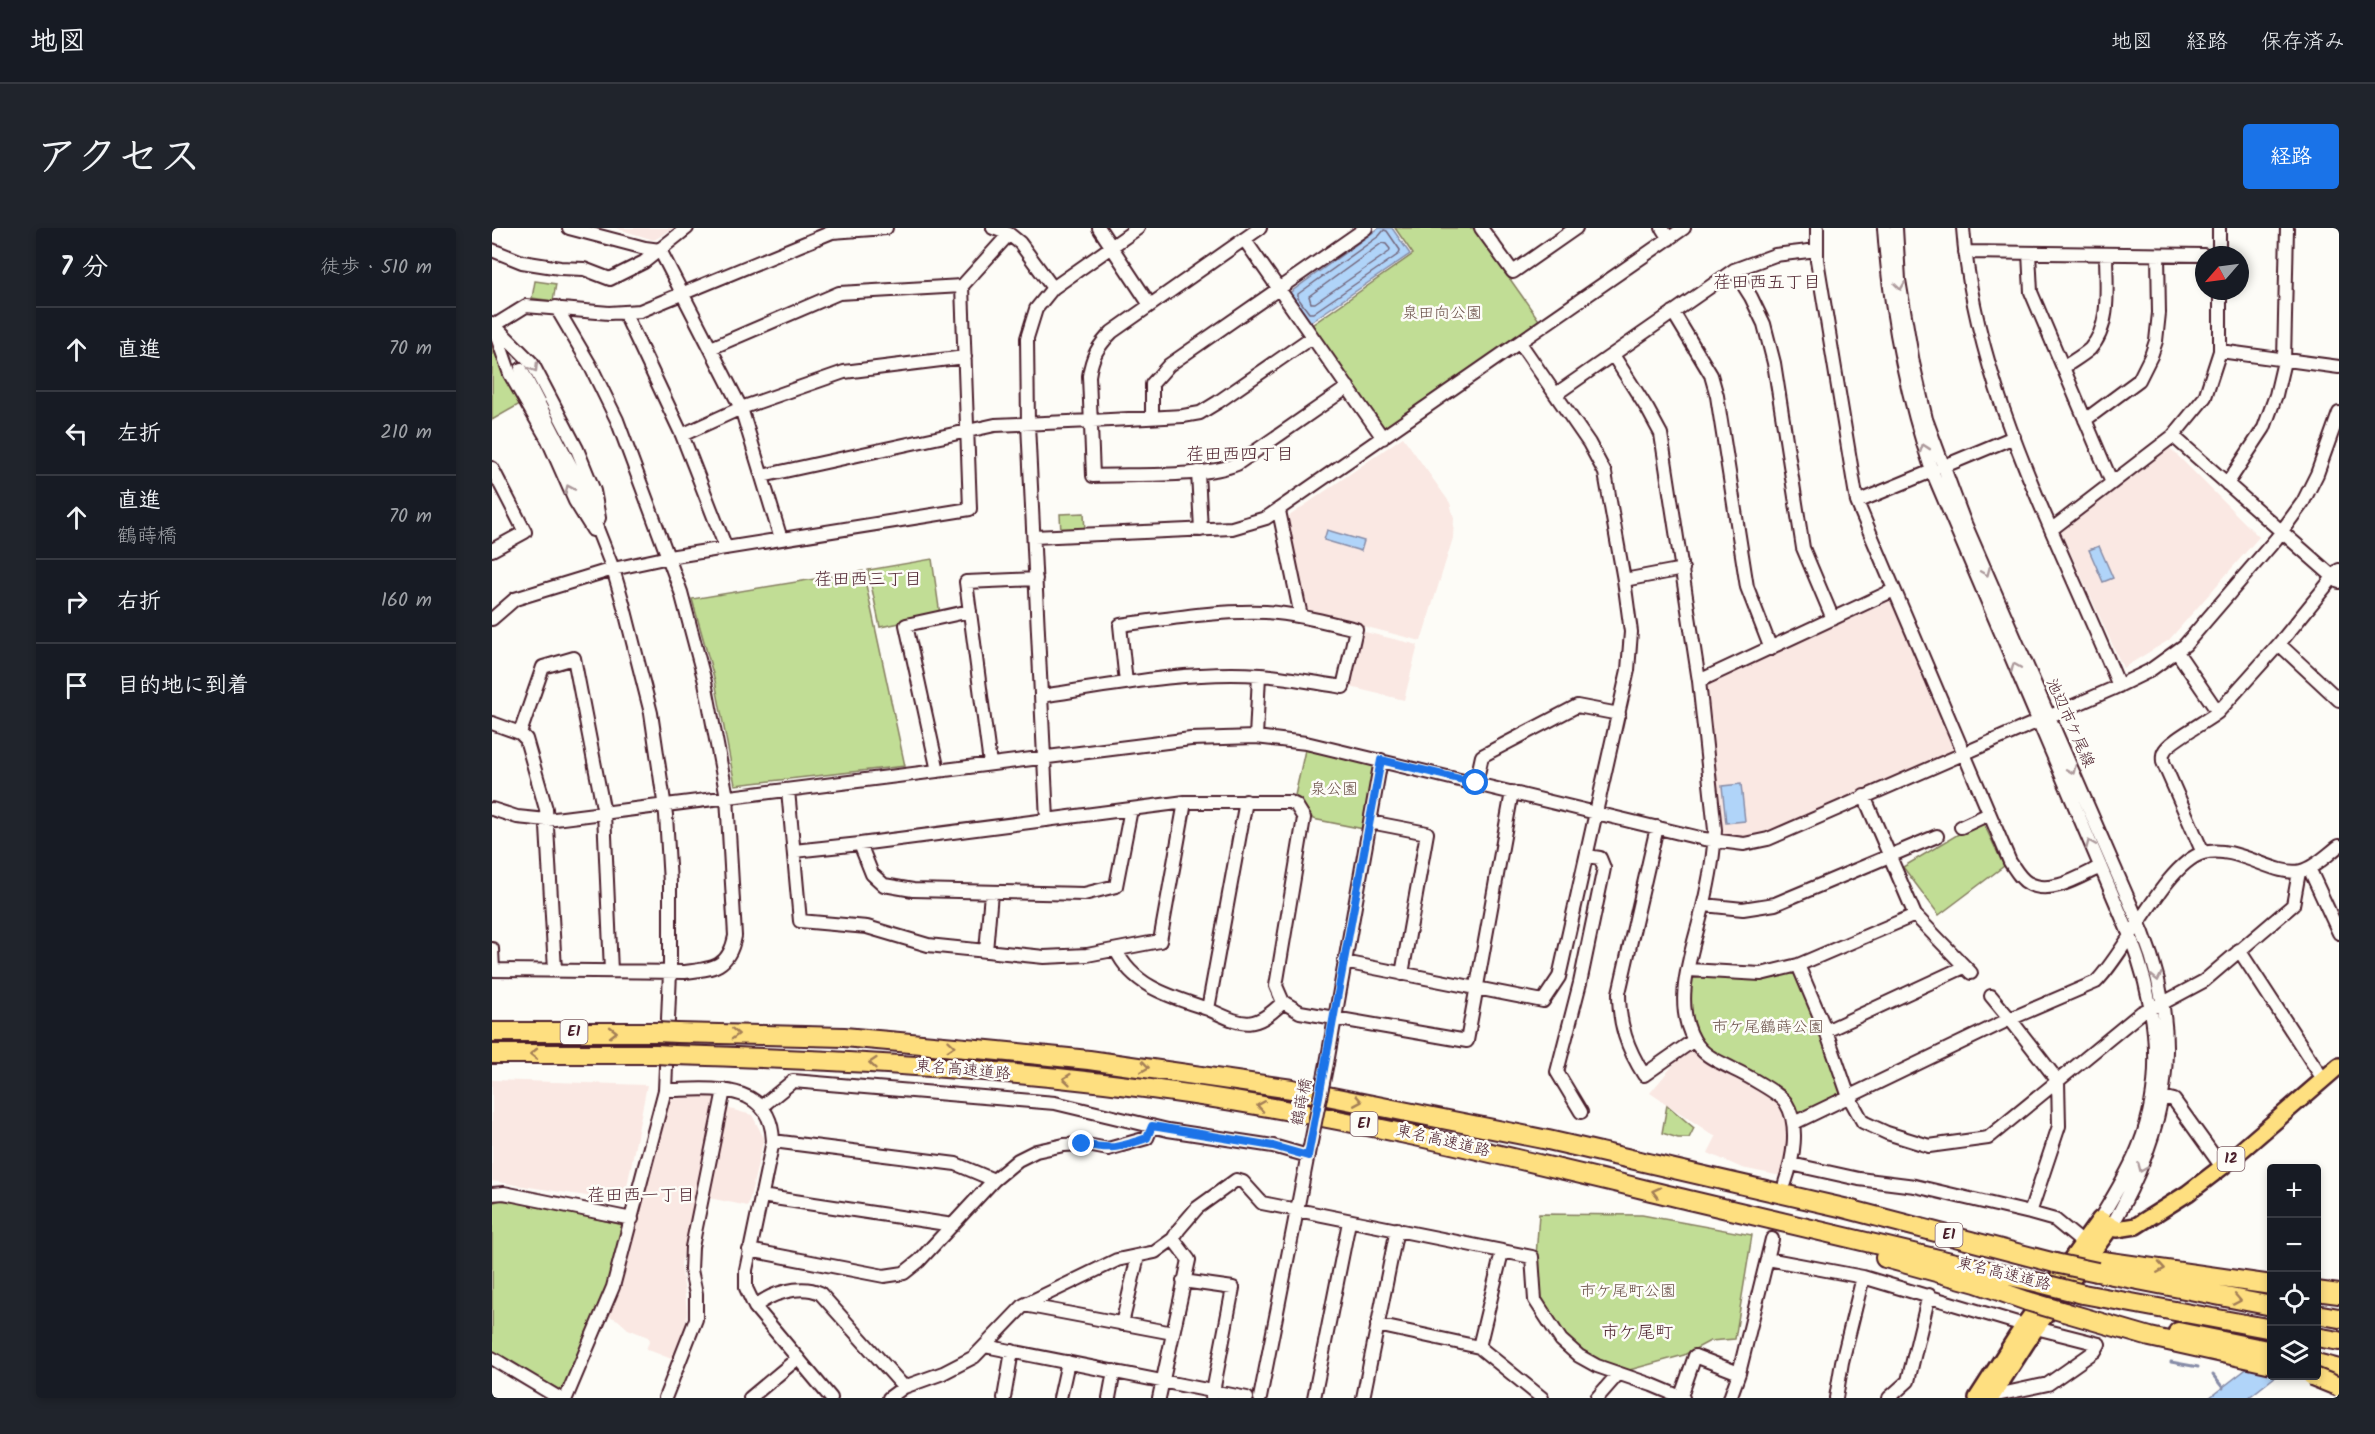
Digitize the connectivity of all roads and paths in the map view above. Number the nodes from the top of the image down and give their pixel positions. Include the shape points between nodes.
1 (569, 228) edge
2 (687, 228) edge
3 (886, 228) edge
4 (993, 228) edge
5 (1099, 228) edge
6 (1138, 228) edge
7 (1260, 228) edge
8 (1366, 228) edge
9 (1481, 228) edge
10 (1576, 228) edge
11 (1662, 228) edge
12 (1684, 228) edge
13 (1817, 228) edge
14 (1884, 228) edge
15 (1896, 228) edge
16 (1963, 228) edge
17 (2219, 228) edge
18 (2287, 228) edge
19 (832, 230) edge
20 (1009, 234) junction
21 (1244, 239) junction
22 (1669, 239) junction
23 (1112, 246) junction
24 (2219, 246) edge
25 (492, 250) edge
26 (660, 250) junction
27 (1817, 250) junction
28 (1965, 252) junction
29 (2029, 253) junction
30 (2106, 254) junction
31 (2158, 255) junction
32 (2195, 255) edge
33 (1734, 270) junction
34 (962, 286) junction
35 (1053, 288) junction
36 (1278, 288) junction
37 (683, 294) junction
38 (2220, 300) edge
39 (1150, 305) junction
40 (555, 308) junction
41 (1673, 312) junction
42 (625, 314) junction
43 (493, 325) edge
44 (1312, 337) junction
45 (1520, 342) junction
46 (711, 348) junction
47 (2220, 351) junction
48 (1613, 355) junction
49 (964, 357) junction
50 (2284, 360) junction
51 (2339, 367) edge
52 (2063, 368) junction
53 (521, 369) tunnel mouth
54 (1348, 387) junction
55 (1556, 394) junction
56 (741, 408) junction
57 (2339, 413) edge
58 (1152, 417) junction
59 (2085, 420) junction
60 (1092, 422) junction
61 (1028, 424) junction
62 (967, 431) junction
63 (682, 435) junction
64 (2014, 436) junction
65 (2173, 436) junction
66 (1383, 438) junction
67 (492, 468) edge
68 (1937, 469) junction
69 (1198, 472) junction
70 (762, 476) junction
71 (2112, 483) junction
72 (2227, 484) junction
73 (1857, 502) junction
74 (1279, 511) junction
75 (2052, 529) junction
76 (1201, 531) junction
77 (2282, 532) junction
78 (601, 537) junction
79 (1034, 537) junction
80 (781, 539) junction
81 (726, 548) junction
82 (492, 550) edge
83 (669, 558) junction
84 (613, 568) junction
85 (1683, 568) junction
86 (2337, 576) edge
87 (1036, 579) junction
88 (1624, 580) junction
89 (1894, 590) junction
90 (970, 611) junction
91 (1301, 616) junction
92 (492, 619) edge
93 (1833, 619) junction
94 (2279, 644) junction
95 (1771, 649) junction
96 (2176, 652) junction
97 (1259, 675) junction
98 (1699, 681) junction
99 (1126, 683) junction
100 (2120, 686) junction
101 (1041, 696) junction
102 (2339, 700) edge
103 (2218, 711) junction
104 (1618, 714) junction
105 (2043, 718) junction
106 (492, 724) edge
107 (520, 732) junction
108 (1256, 737) junction
109 (1964, 752) junction
110 (1044, 758) junction
111 (1381, 760) junction
112 (990, 764) junction
113 (938, 771) junction
114 (1476, 783) junction
115 (788, 790) junction
116 (1512, 792) junction
117 (1864, 796) junction
118 (726, 797) junction
119 (1246, 801) junction
120 (1185, 802) junction
121 (665, 805) junction
122 (492, 809) edge
123 (1131, 809) junction
124 (1597, 812) junction
125 (604, 813) junction
126 (1989, 814) junction
127 (547, 820) junction
128 (1047, 820) junction
129 (1370, 822) junction
130 (1961, 826) dead end
131 (1657, 827) junction
132 (1937, 836) dead end
133 (1715, 840) junction
134 (860, 844) junction
135 (2339, 846) edge
136 (794, 851) junction
137 (2203, 853) junction
138 (1587, 856) junction
139 (1889, 857) junction
140 (2100, 867) junction
141 (2304, 870) junction
142 (991, 893) junction
143 (1704, 905) junction
144 (2335, 914) edge
145 (1915, 915) junction
146 (2138, 921) junction
147 (2339, 933) edge
148 (2130, 936) junction
149 (492, 949) edge
150 (1116, 950) junction
151 (2239, 950) junction
152 (986, 951) junction
153 (1344, 963) junction
154 (1798, 964) junction
155 (492, 970) edge
156 (555, 970) junction
157 (1689, 970) junction
158 (611, 971) junction
159 (670, 972) junction
160 (1402, 974) junction
161 (1476, 988) junction
162 (1991, 996) dead end
163 (1283, 1002) junction
164 (2157, 1005) junction
165 (1208, 1009) junction
166 (1334, 1019) junction
167 (2010, 1019) junction
168 (1826, 1031) junction
169 (492, 1032) edge
170 (1694, 1040) junction
171 (492, 1054) edge
172 (2339, 1066) edge
173 (2324, 1079) junction
174 (2058, 1081) junction
175 (665, 1090) junction
176 (724, 1090) junction
177 (1849, 1096) junction
178 (2162, 1097) junction
179 (761, 1107) junction
180 (1581, 1112) dead end
181 (1794, 1123) junction
182 (1152, 1126) junction
183 (772, 1141) junction
184 (1309, 1152) junction
185 (1791, 1164) junction
186 (2222, 1167) junction
187 (994, 1180) junction
188 (1785, 1183) tunnel mouth
189 (492, 1194) edge
190 (761, 1196) junction
191 (1698, 1202) junction
192 (1298, 1210) junction
193 (2030, 1213) junction
194 (632, 1219) junction
195 (1349, 1222) junction
196 (2106, 1223) junction
197 (953, 1225) junction
198 (1397, 1229) junction
199 (1173, 1239) junction
200 (1772, 1239) tunnel mouth
201 (2083, 1243) junction
202 (749, 1250) junction
203 (1502, 1252) junction
204 (1138, 1256) junction
205 (1768, 1259) junction
206 (2100, 1266) junction
207 (1863, 1277) junction
208 (1183, 1281) junction
209 (2267, 1285) edge
210 (2321, 1292) edge
211 (2339, 1294) edge
212 (1929, 1295) junction
213 (1024, 1305) junction
214 (2266, 1306) edge
215 (755, 1307) junction
216 (2321, 1315) edge
217 (2339, 1318) edge
218 (1122, 1324) junction
219 (1377, 1325) junction
220 (2030, 1327) junction
221 (2267, 1328) edge
222 (2151, 1332) junction
223 (1173, 1333) junction
224 (2321, 1338) edge
225 (2339, 1341) edge
226 (985, 1346) junction
227 (1479, 1347) junction
228 (2267, 1350) edge
229 (1012, 1351) junction
230 (492, 1358) edge
231 (798, 1358) junction
232 (1068, 1362) junction
233 (2267, 1363) edge
234 (2339, 1369) edge
235 (2321, 1370) edge
236 (1114, 1371) junction
237 (1739, 1373) junction
238 (1618, 1374) junction
239 (2321, 1374) edge
240 (2321, 1377) edge
241 (1164, 1381) junction
242 (904, 1387) junction
243 (2339, 1387) edge
244 (1212, 1395) edge
245 (1682, 1397) edge
246 (1987, 1397) edge
247 (559, 1398) edge
248 (566, 1398) edge
249 (665, 1398) edge
250 (750, 1398) edge
251 (831, 1398) edge
252 (890, 1398) edge
253 (1004, 1398) edge
254 (1060, 1398) edge
255 (1109, 1398) edge
256 (1159, 1398) edge
257 (1247, 1398) edge
258 (1260, 1398) edge
259 (1314, 1398) edge
260 (1363, 1398) edge
261 (1542, 1398) edge
262 (1597, 1398) edge
263 (1730, 1398) edge
264 (1836, 1398) edge
265 (1889, 1398) edge
266 (2338, 1398) edge

1 - 26 street
2 - 26 street
3 - 19 street
4 - 20 street
5 - 23 street
6 - 23 street
7 - 21 street
8 - 36 street
9 - 10 street via 1513,272
11 - 22 street
12 - 22 street
13 - 27 street
68 -> 14 street, 池辺市ケ尾線 via 1919,431 1901,362 1887,278
15 -> 68 street, 池辺市ケ尾線 via 1899,280 1913,363
16 - 28 street
17 - 24 street
18 - 50 street
19 - 37 street
20 - 34 street
20 - 35 street
21 - 36 street
21 - 39 street
22 - 45 street
23 - 35 street
23 - 39 street
25 - 26 street via 522,262 584,269 610,279
26 - 37 street
27 - 33 street via 1774,255
27 - 73 street
28 - 29 street
28 - 64 street via 1975,316
29 - 30 street
29 - 52 street via 2031,292
30 - 31 street
30 - 52 street via 2105,316 2098,339
31 - 32 street
31 - 59 street via 2159,314 2151,356 2139,380
33 - 41 street
33 - 93 street via 1764,324 1774,363 1803,548
34 - 46 street via 839,293
34 - 49 street
35 - 61 street via 1036,309 1027,338
36 - 44 street
36 - 58 street via 1169,365 1152,384
37 - 42 street
37 - 46 street
38 - 47 street
39 - 60 street via 1098,345 1089,376
40 - 42 street
40 - 43 street via 526,306
40 - 83 street via 590,365 617,420
41 - 48 street
41 - 95 street via 1711,375 1747,587
42 - 63 street
78 -> 43 street via 591,529 575,501 548,440 510,374
43 -> 78 street via 532,363 577,449 594,491
44 - 54 street
44 - 58 street via 1200,412
45 - 55 street
45 - 66 street
46 - 56 street
47 - 50 street
47 - 65 street via 2205,397
48 - 55 street
48 - 85 street via 1660,435
49 - 56 street via 844,372
49 - 62 street
50 - 51 street
50 - 72 street via 2264,428
52 - 59 street
53 - 78 street via 578,480
54 - 66 street
54 - 69 street via 1237,464
55 - 88 street via 1605,473
56 - 63 street
56 - 70 street
57 - 77 street via 2317,474
58 - 60 street
59 - 71 street
60 - 61 street
60 - 69 street via 1093,476
61 - 62 street
61 - 79 street
62 - 70 street
62 - 80 street via 970,509
63 - 81 street
64 - 68 street
64 - 75 street
65 - 71 street
65 - 72 street
66 - 74 street
67 - 82 street via 525,532
68 - 73 street
68 - 105 street, 池辺市ケ尾線
69 - 76 street
70 - 80 street
71 - 75 street
72 - 77 street
73 - 89 street
74 - 76 street via 1246,526
74 - 91 street
75 - 100 street
76 - 79 street
77 - 86 street
77 - 96 street
78 - 84 street
79 - 87 street
80 - 81 street
81 - 83 street
83 - 84 street
83 - 118 street via 705,682
84 - 92 street via 514,598
84 - 121 street via 651,713
85 - 88 street
85 - 98 street
86 - 94 street
87 - 90 street via 966,582
87 - 101 street
88 - 104 street via 1631,632
89 - 93 street
89 - 109 street
90 - 112 street
90 - 113 street via 906,625
91 - 97 street via 1356,629 1343,687
91 - 99 street via 1216,613 1120,625
93 - 95 street
94 - 102 street
94 - 103 street
95 - 98 street
96 - 100 street
96 - 103 street
97 - 99 street
97 - 108 street
98 - 133 street
99 - 101 street
100 - 105 street
101 - 110 street
103 - 137 street via 2163,752 2163,762
104 - 114 street via 1577,706 1482,756
104 - 124 street
105 - 109 street
140 -> 105 street, 池辺市ケ尾線
105 -> 146 street, 池辺市ケ尾線
106 - 107 street
107 - 125 street via 543,667 574,658
107 - 127 street via 526,739
108 - 110 street via 1191,739
108 - 111 street via 1306,743
109 - 117 street
109 - 126 street
110 - 112 street
110 - 128 street
111 - 114 street
111 - 129 street, 鶴蒔橋
112 - 113 street
113 - 115 street
114 - 116 street
115 - 118 street
115 - 136 street
116 - 124 street
116 - 161 street
117 - 133 street via 1768,839 1744,844
117 - 139 street
118 - 121 street
118 - 159 street via 736,921 732,952 708,970
119 - 120 street
119 - 163 street via 1290,802 1304,818 1276,986
119 - 165 street
120 - 123 street
120 - 150 street via 1160,940
121 - 125 street
121 - 159 street
122 - 127 street
123 - 128 street
123 - 142 street via 1116,886 1084,894
124 - 131 street
124 - 138 street
125 - 127 street
125 - 158 street
126 - 130 street
126 - 140 street via 2010,862 2028,883 2041,888 2055,885
127 - 156 street
128 - 134 street
129 - 153 street, 鶴蒔橋
129 - 160 street via 1427,833
131 - 133 street
131 - 170 street via 1619,993 1619,1013 1631,1055 1644,1075
132 - 139 street
133 - 143 street
134 - 136 street
134 - 142 street via 872,874 884,885
135 - 141 street
136 - 152 street via 800,921 867,927 928,945
137 - 141 street via 2234,853 2276,868
137 - 146 street via 2181,868
138 - 161 street via 1559,977 1543,1001
138 - 180 street via 1600,858 1604,868 1557,1072
139 - 143 street via 1775,904 1743,909
139 - 145 street
140 - 148 street, 池辺市ケ尾線
141 - 144 street
141 - 151 street via 2293,905
142 - 152 street
143 - 157 street
144 - 147 street
145 - 154 street
145 - 168 street via 1967,970
146 - 148 street
146 -> 164 street, 池辺市ケ尾線 via 2153,961
148 - 164 street, 池辺市ケ尾線
148 - 167 street via 2096,982
149 - 155 street
150 - 152 street via 1060,958
150 - 165 street via 1121,961 1145,985
151 - 164 street via 2204,981
151 - 173 street
153 - 160 street
153 - 166 street, 鶴蒔橋
154 - 157 street via 1761,974
154 - 168 street
155 - 156 street
156 - 158 street
157 - 170 street via 1685,1006
158 - 159 street
159 - 175 street
160 - 161 street
161 - 166 street via 1467,1041
162 - 167 street
163 - 165 street via 1252,1024
163 - 166 street via 1300,1012
164 - 174 street via 2142,1012
164 - 178 street, 池辺市ケ尾線 via 2166,1057
164 - 196 street, 池辺市ケ尾線 via 2156,1060 2146,1126
166 - 184 street, 鶴蒔橋, bridge
167 - 174 street
167 - 177 street
168 - 177 street
169 -> 206 highway, 東名高速道路 / E1, bridge via 844,1038 1078,1058 1191,1073 1440,1117
170 - 181 street via 1716,1061 1786,1101
191 -> 171 highway, 東名高速道路 / E1 via 1399,1131 1187,1094 1084,1081 834,1060 665,1054
172 - 173 main road, 12
173 - 186 main road, 12
174 - 177 street via 1988,1138 1929,1146 1863,1122
174 - 193 street via 2059,1126
175 - 176 street
175 - 194 street
176 - 179 street via 746,1095
176 - 249 street via 692,1246 696,1319
177 - 181 street
178 - 186 street via 2174,1100
178 -> 196 street, 池辺市ケ尾線 via 2142,1169
179 - 182 street via 793,1081 1055,1103
179 - 183 street
181 - 185 street
182 - 184 street
182 - 187 street via 1147,1138 1121,1147 1082,1144 1036,1151
183 - 187 street via 956,1164
183 - 190 street
184 - 192 street, 鶴蒔橋
185 - 188 street
185 - 193 street via 1915,1186
186 - 196 main road, 12 via 2136,1226 2126,1229
187 - 197 street
189 - 194 street via 504,1193
190 - 197 street
190 - 202 street
191 - 221 highway, 東名高速道路 / E1, bridge via 2084,1294
191 - 222 highway, bridge via 2064,1312
192 - 195 street
192 - 199 street via 1262,1203 1243,1182 1236,1180 1197,1208
192 - 258 street, 鶴蒔橋
193 - 201 street via 2055,1220
194 - 248 street via 613,1287
195 - 198 street
195 - 259 street
196 - 201 main road
196 - 220 main road
197 - 202 street via 919,1261 895,1276
198 - 203 street
198 - 219 street
199 - 204 street via 1155,1252
199 - 208 street via 1189,1260
200 - 205 street
201 - 220 main road
202 - 215 street via 746,1288
203 - 227 street
203 - 238 street via 1532,1257 1535,1300 1561,1340 1579,1356
204 - 213 street via 1117,1260
204 - 218 street
205 - 207 street
205 - 237 street
206 -> 209 highway
206 -> 214 highway, 東名高速道路 / E1
207 - 212 street
207 - 264 street
208 - 223 street
208 - 244 street via 1233,1288
210 - 211 highway
212 - 220 street
212 - 265 street via 1908,1381
213 - 218 street
213 - 226 street
215 - 231 street
215 - 242 street via 789,1291 813,1289
216 - 217 highway
218 - 223 street
219 - 227 street
219 - 260 street
220 - 246 main road
220 - 246 street via 2099,1344 2095,1351 2048,1384
222 - 228 highway
222 - 233 highway
223 - 241 street
224 - 225 highway
226 - 229 street
226 - 242 street via 974,1357 943,1373
227 - 261 street
229 - 232 street
229 - 253 street
230 - 247 street
231 - 250 street
231 - 251 street
232 - 236 street
232 - 254 street
234 - 235 highway
236 - 241 street
236 - 255 street
237 - 245 street via 1695,1356
237 - 263 street
238 - 245 street
238 - 262 street
239 - 243 highway, bridge
240 - 266 street
241 - 244 street
241 - 256 street
242 - 252 street
244 - 257 street

